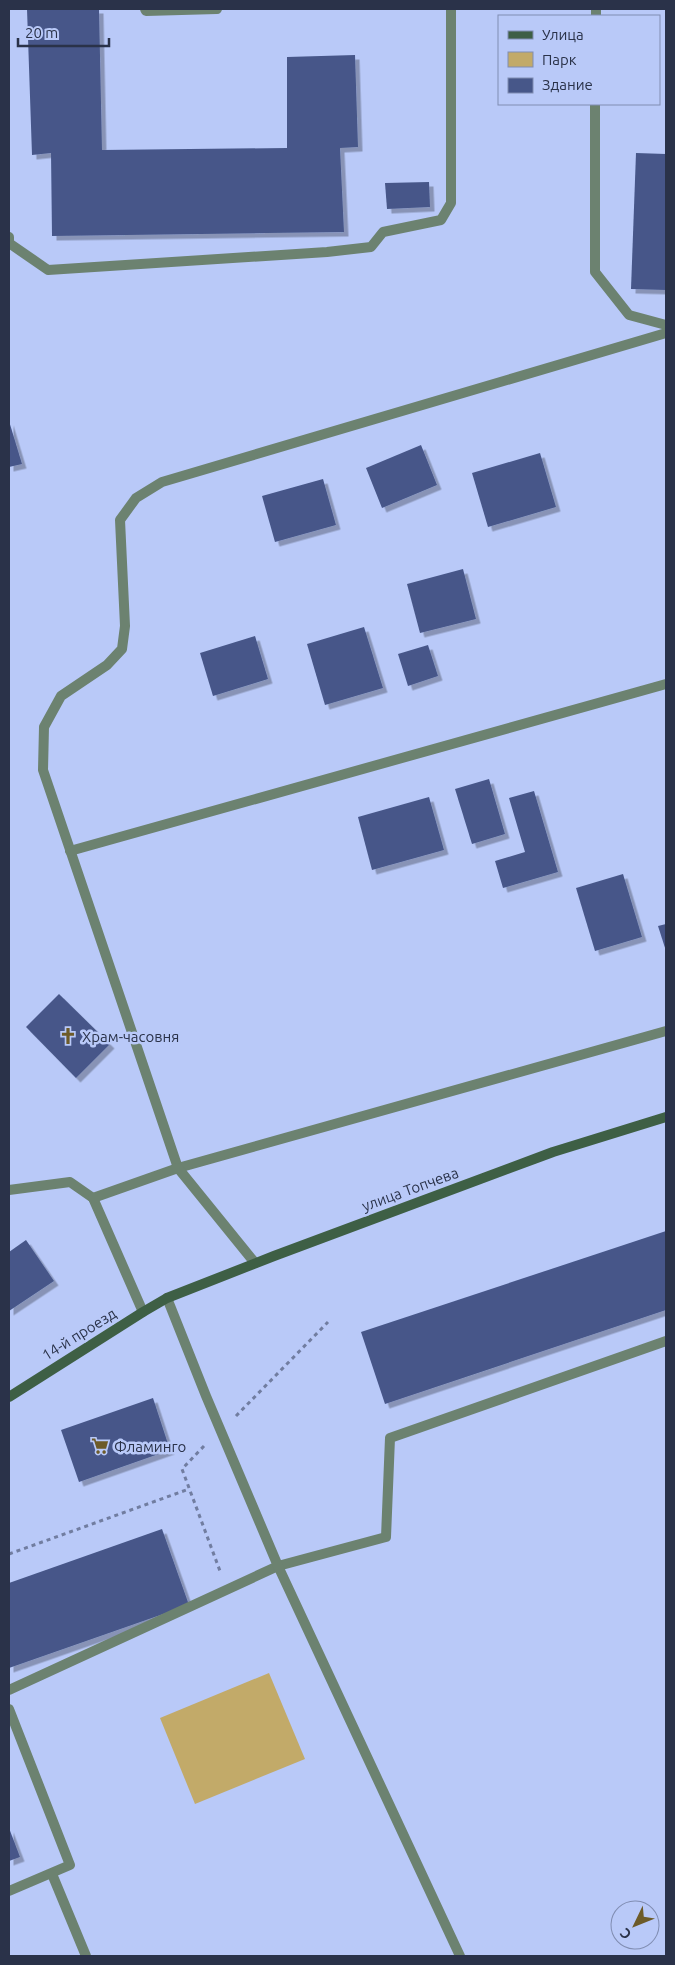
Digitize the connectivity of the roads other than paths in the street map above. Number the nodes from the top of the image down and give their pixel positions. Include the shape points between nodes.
1 (145, 9) edge
2 (217, 9) edge
3 (451, 9) edge
4 (596, 105) edge
5 (9, 237) edge
6 (666, 324) edge
7 (666, 333) edge
8 (666, 684) edge
9 (70, 851) junction
10 (666, 1030) edge
11 (666, 1117) edge
12 (178, 1168) junction
13 (9, 1190) edge
14 (93, 1198) junction
15 (256, 1263) junction
16 (167, 1298) junction
17 (142, 1312) junction
18 (666, 1342) edge
19 (9, 1397) edge
20 (278, 1566) junction
21 (9, 1690) edge
22 (9, 1709) edge
23 (52, 1874) junction
24 (9, 1891) edge
25 (86, 1956) edge
26 (460, 1956) edge

1 - 2 street
3 - 5 street via 451,203 441,220 383,232 370,247 48,270 9,243
4 - 6 street via 595,272 629,315
7 - 9 street via 162,482 136,498 120,520 122,649 107,665 60,696 44,727 43,770
8 - 9 street
9 - 12 street
10 - 12 street
11 - 15 street, улица Топчева via 553,1152
12 - 14 street
12 - 15 street
13 - 14 street via 70,1182
14 - 17 street
15 - 16 street, улица Топчева
16 - 17 street, 14-й проезд
16 - 20 street
17 - 19 street, 14-й проезд
18 - 20 street via 390,1438 386,1537
20 - 21 street
20 - 26 street
22 - 23 street via 70,1865
23 - 24 street
23 - 25 street

